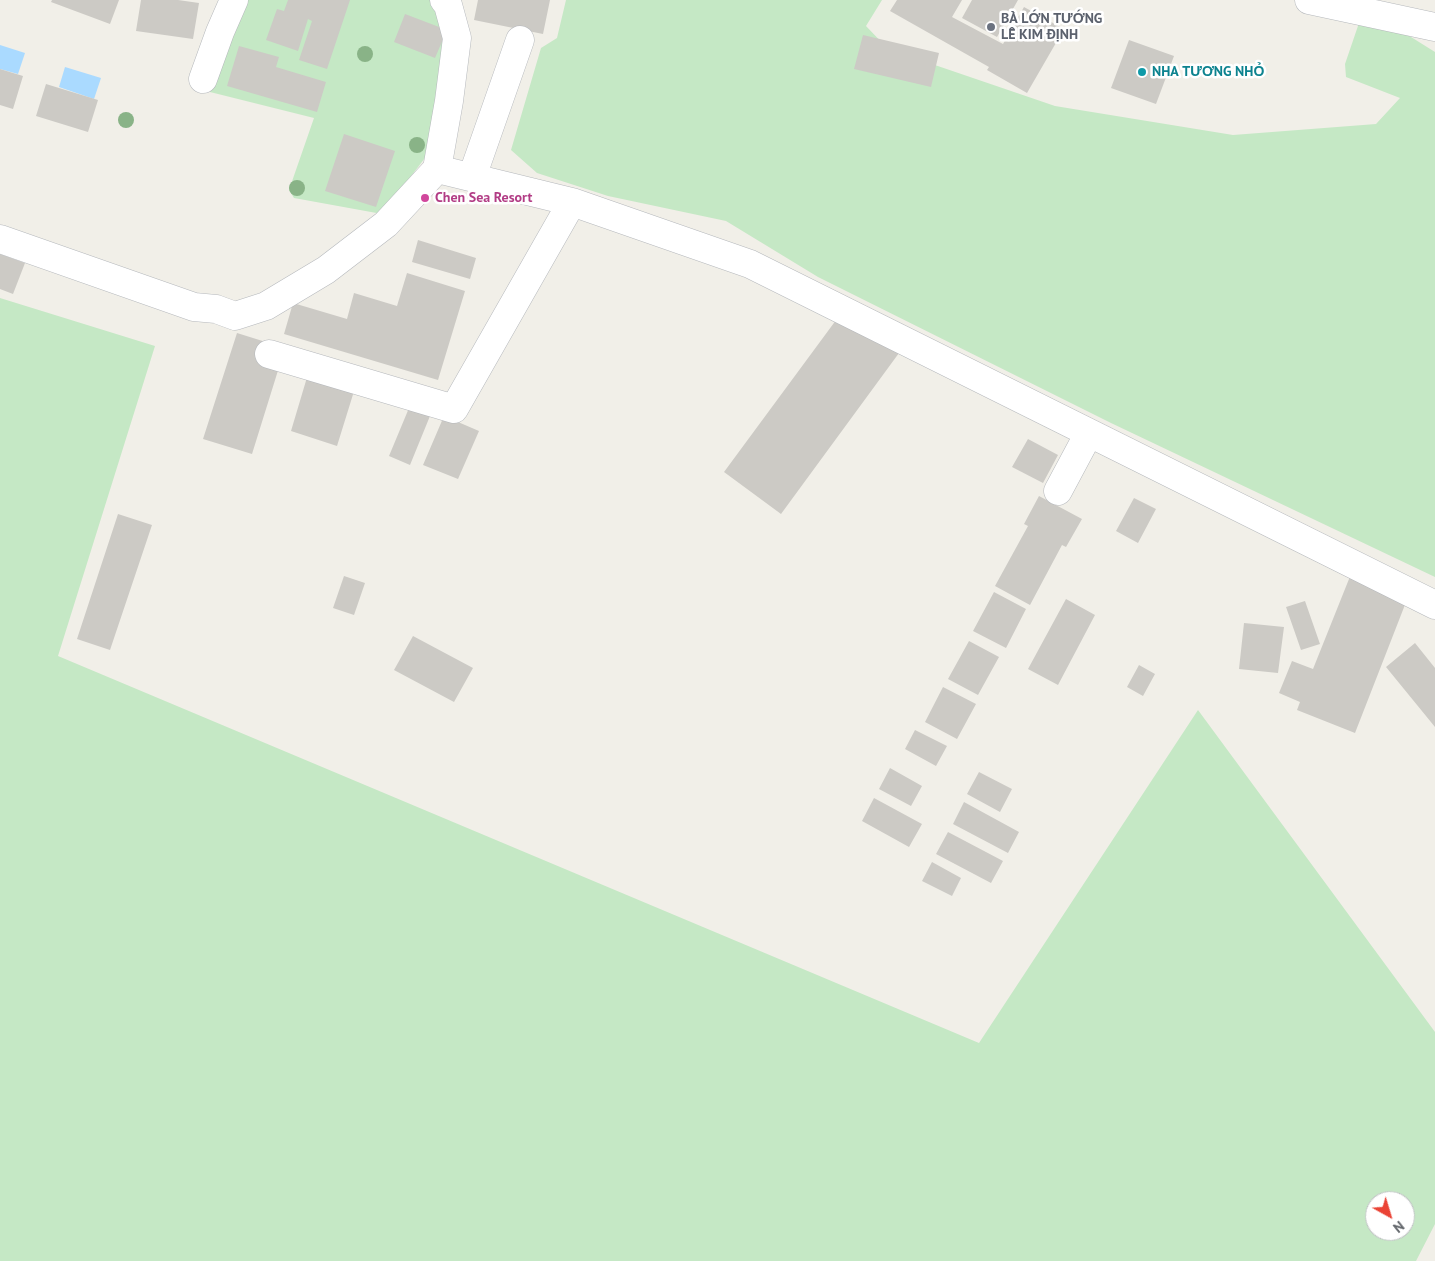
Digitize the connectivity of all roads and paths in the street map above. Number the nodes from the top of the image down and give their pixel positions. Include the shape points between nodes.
1 (234, 0) edge
2 (444, 0) edge
3 (1309, 0) edge
4 (1435, 28) edge
5 (520, 40) dead end
6 (203, 79) dead end
7 (437, 168) junction
8 (472, 177) junction
9 (572, 202) junction
10 (0, 239) edge
11 (269, 354) dead end
12 (1089, 433) junction
13 (1058, 491) dead end
14 (1435, 606) edge

1 - 6 street
2 - 7 street via 457,38
3 - 4 street
5 - 8 street
7 - 8 street
7 - 10 street via 386,224 326,270 266,306 235,316 216,309 194,307
8 - 9 street
9 - 11 street via 454,410
9 - 12 street via 750,264
12 - 13 street
12 - 14 street

